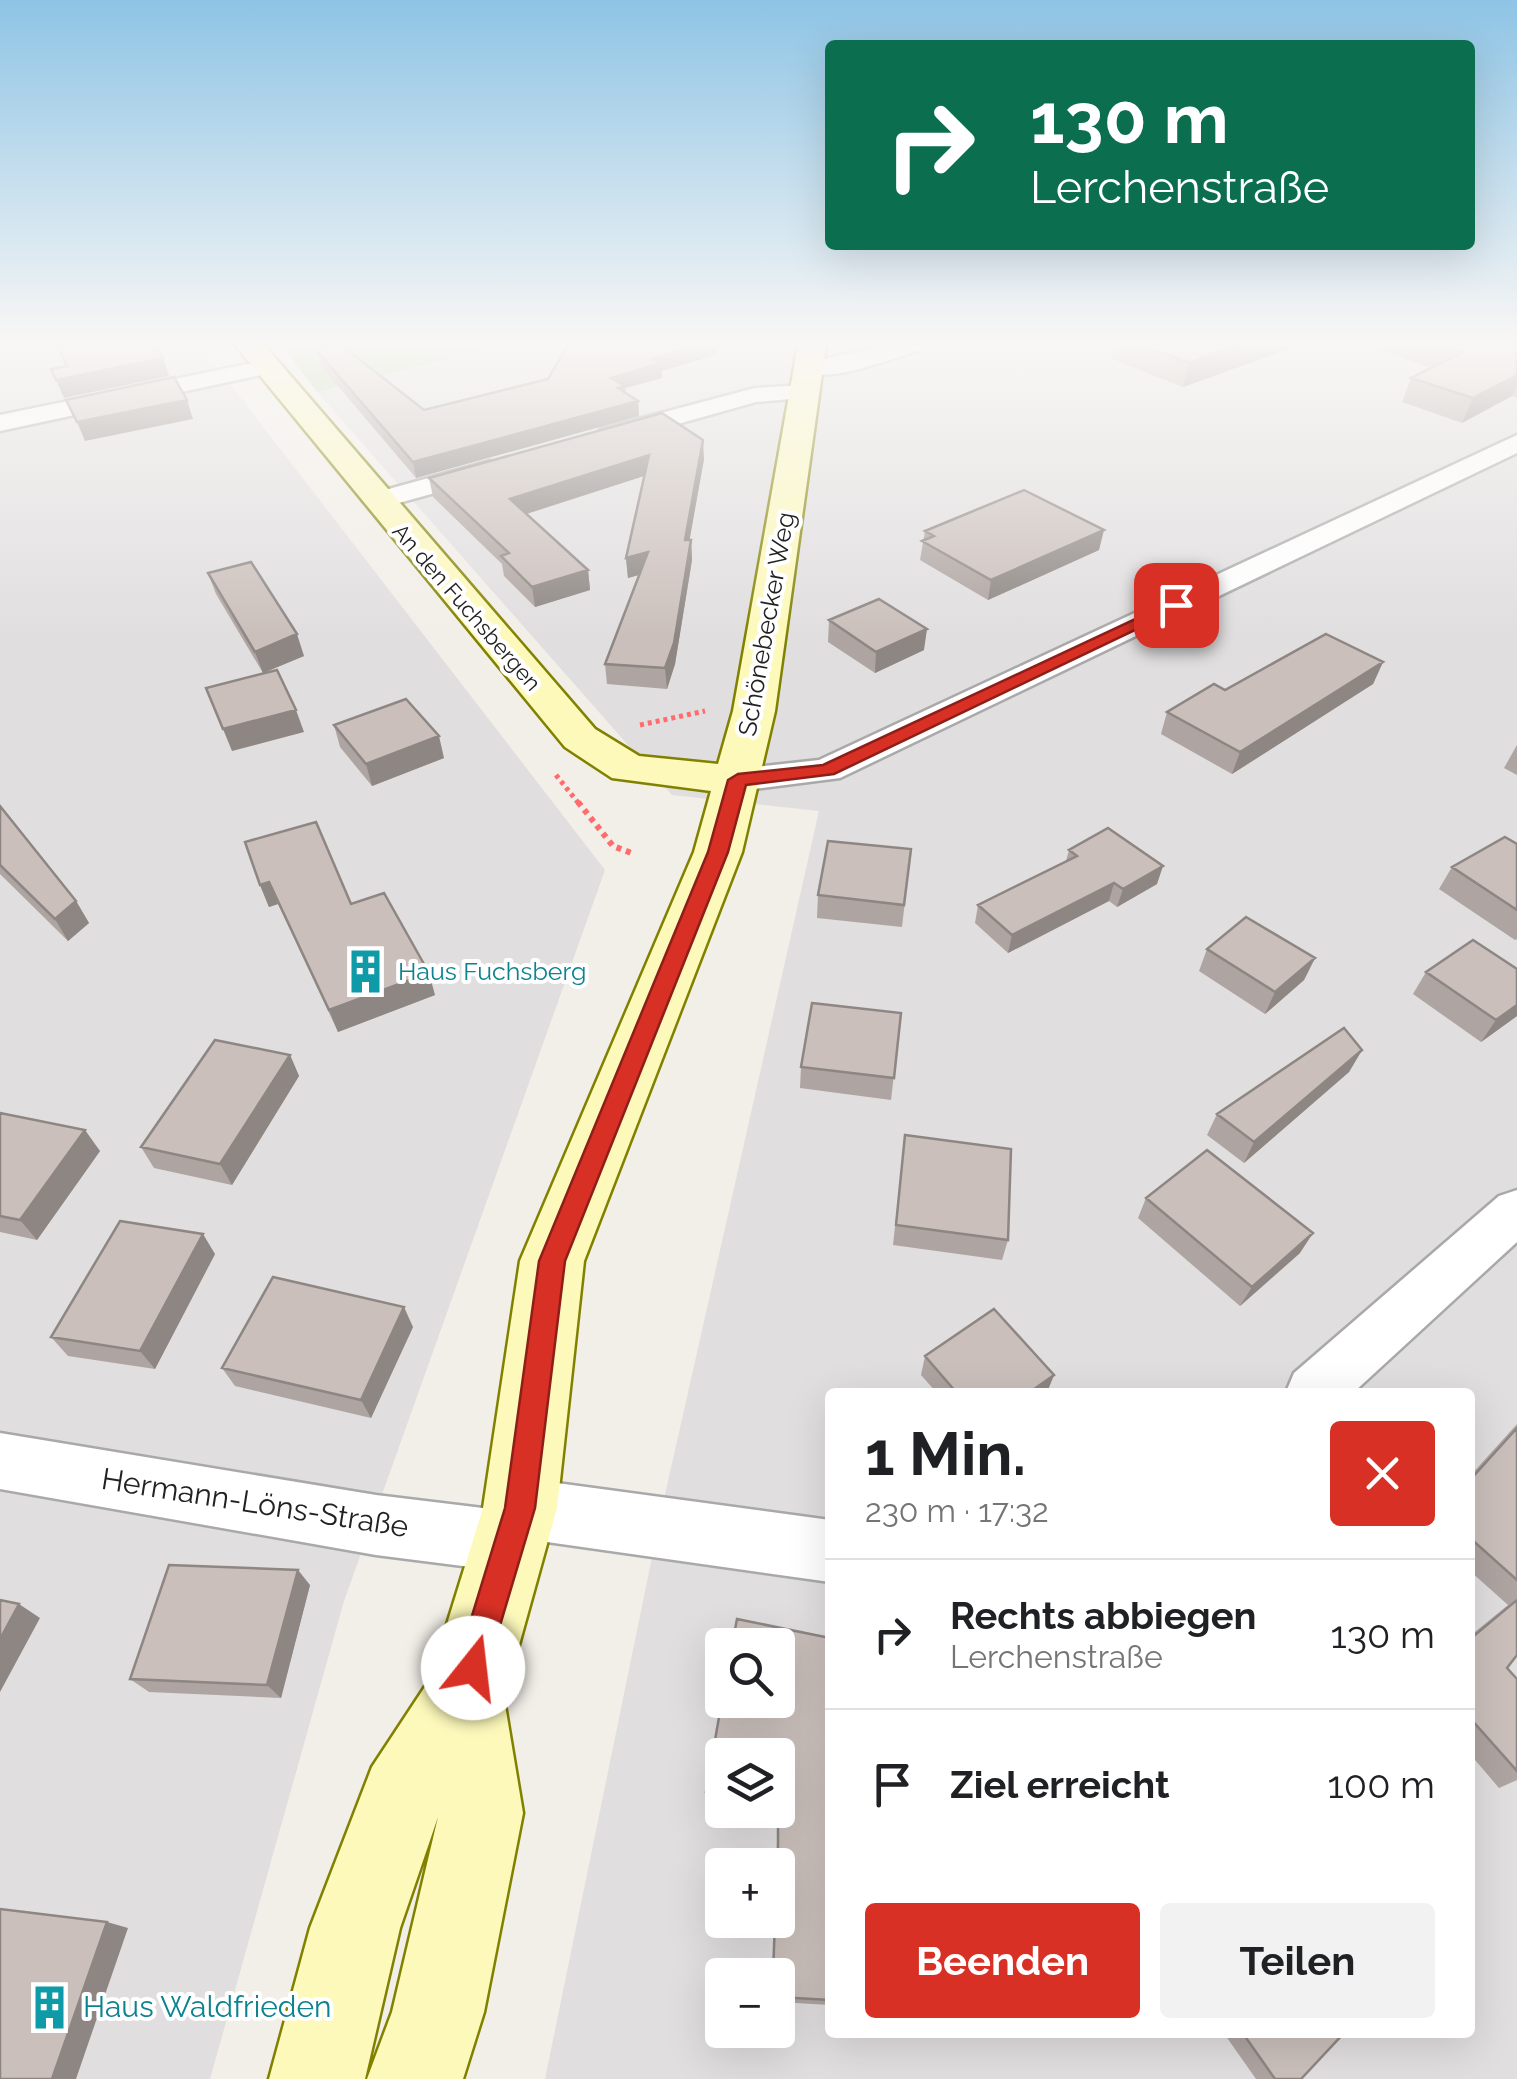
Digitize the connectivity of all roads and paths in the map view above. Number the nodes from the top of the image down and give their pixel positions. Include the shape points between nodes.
1 (329, 442) edge
2 (587, 442) edge
3 (796, 442) edge
4 (1517, 442) edge
5 (584, 443) edge
6 (509, 464) edge
7 (377, 501) junction
8 (738, 780) junction
9 (1517, 1211) edge
10 (1318, 1388) edge
11 (0, 1461) edge
12 (515, 1525) junction
13 (825, 1551) edge
14 (464, 1699) junction
15 (317, 2079) edge
16 (415, 2079) edge

1 - 7 street, An den Fuchsbergen
2 - 5 street
3 - 8 street, Schönebecker Weg
4 - 8 street via 827,770
6 - 7 street
7 - 8 street, An den Fuchsbergen via 580,738 628,768
8 - 12 street, Schönebecker Weg via 718,852 552,1261
9 - 10 street
11 - 12 street, Hermann-Löns-Straße via 376,1525
12 - 13 street, Hermann-Löns-Straße
12 - 14 street, Schönebecker Weg
14 - 15 street, Schönebecker Weg via 402,1797 355,1928
14 - 16 street, Schönebecker Weg via 481,1813 438,2012

